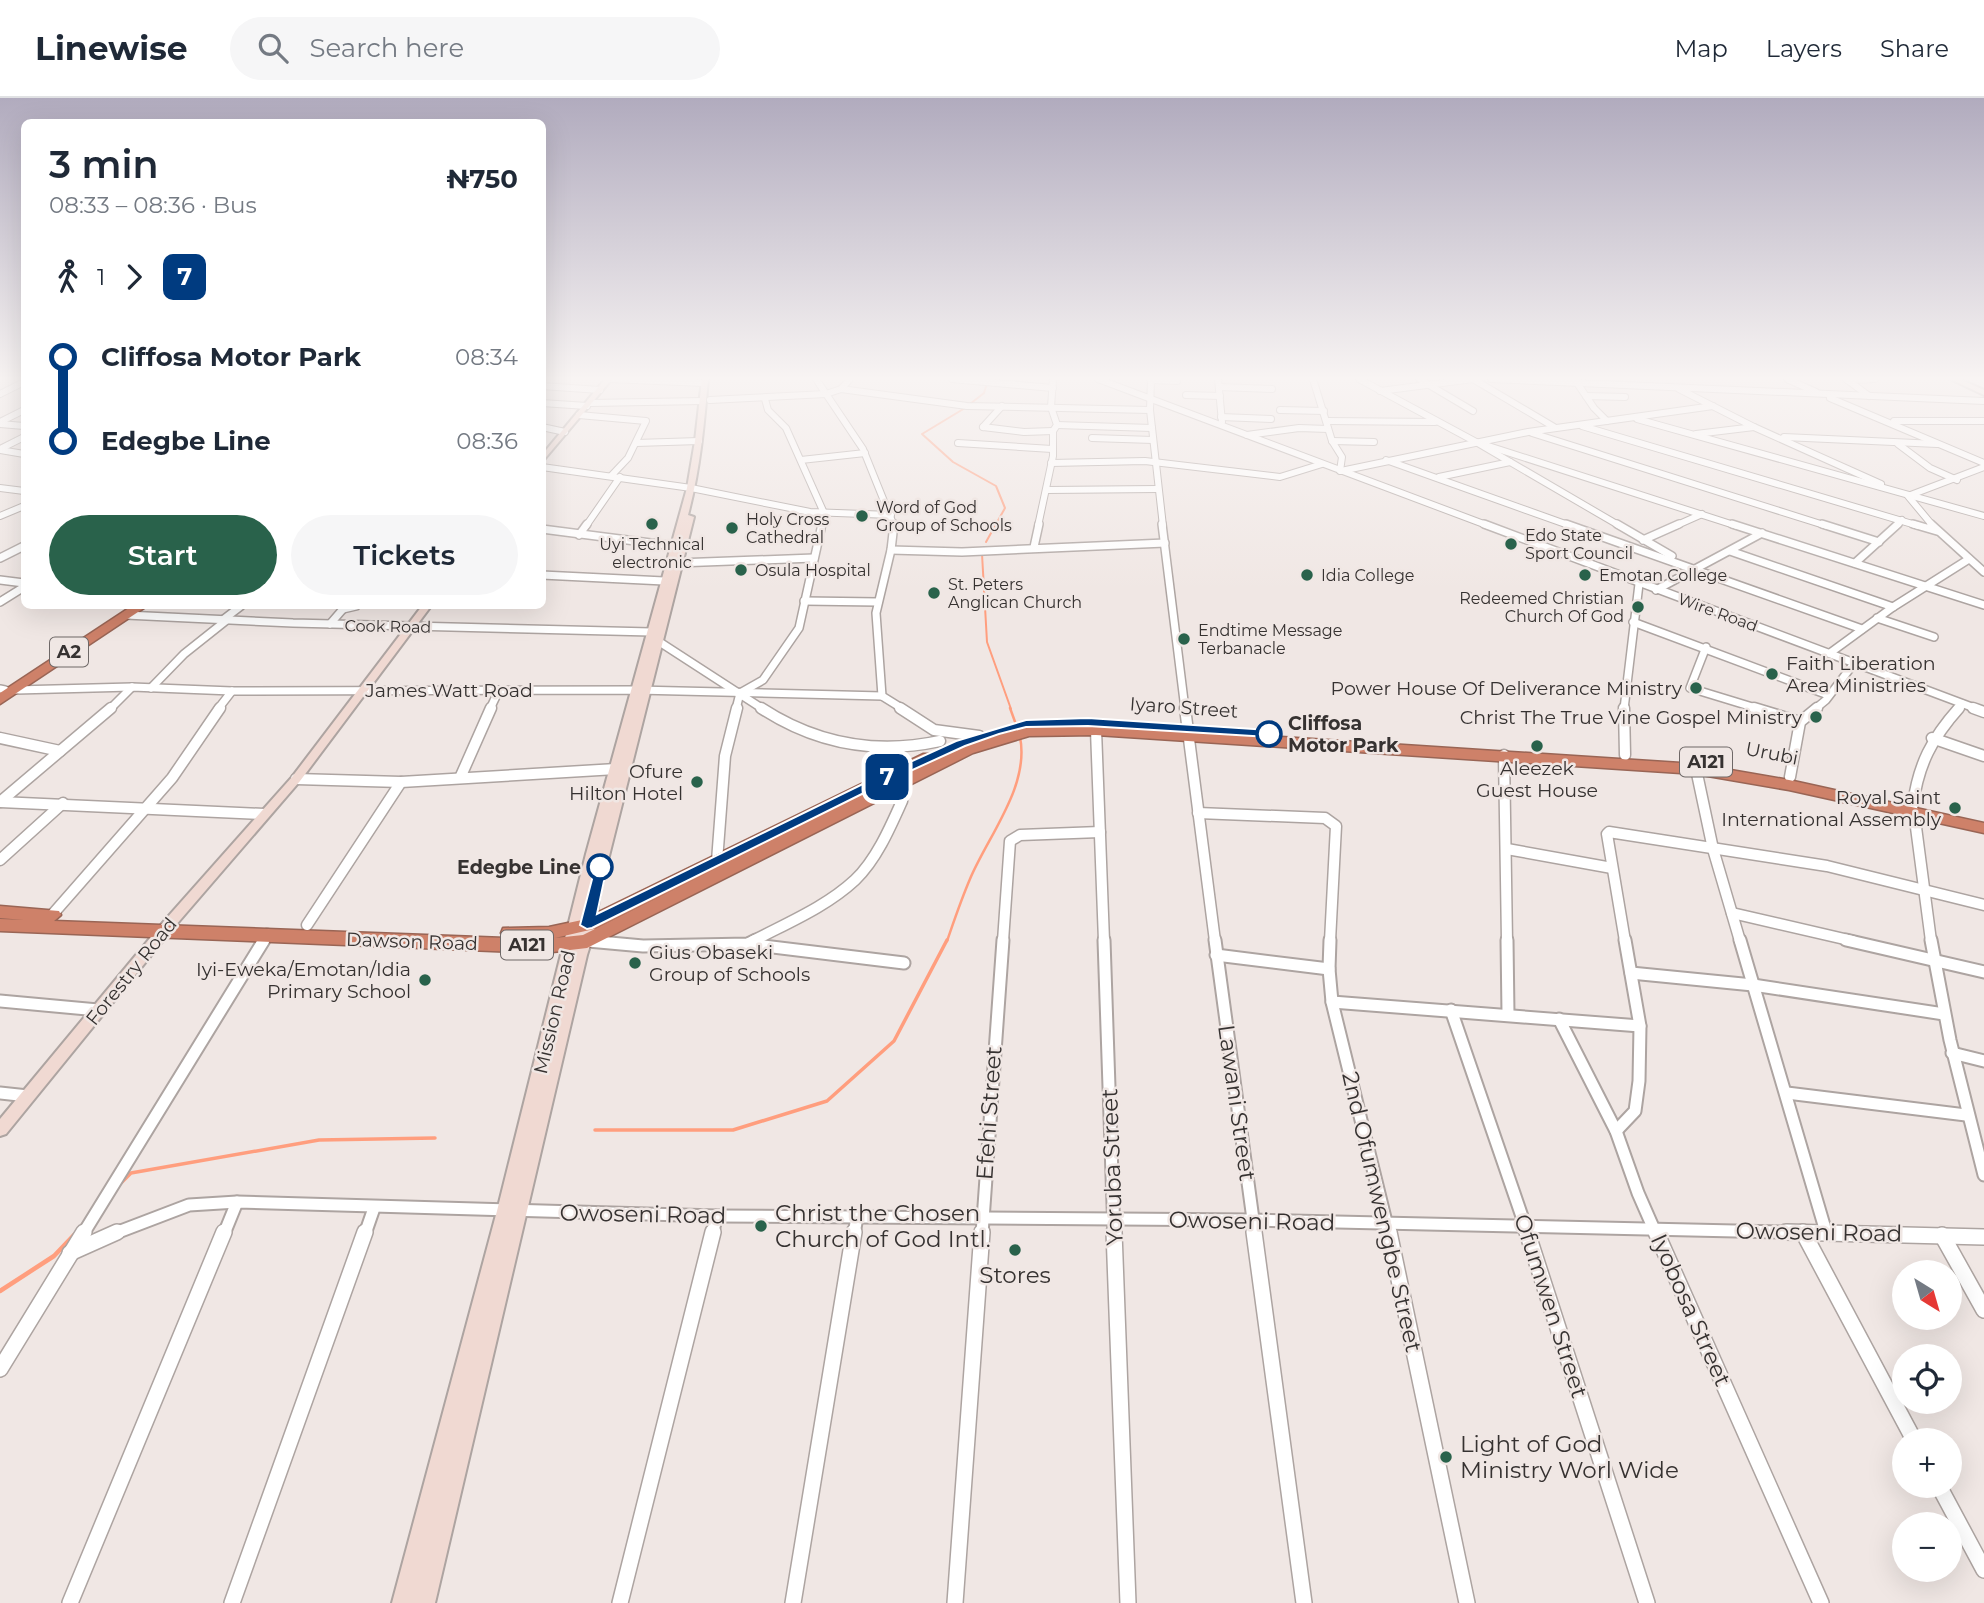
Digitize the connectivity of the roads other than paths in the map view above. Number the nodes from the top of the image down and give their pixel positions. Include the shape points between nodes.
1 (633, 449) edge
2 (698, 449) edge
3 (700, 449) edge
4 (796, 449) edge
5 (863, 449) edge
6 (1052, 449) edge
7 (1155, 449) edge
8 (1282, 449) edge
9 (1337, 449) edge
10 (1440, 449) edge
11 (1488, 449) edge
12 (1499, 449) edge
13 (1583, 449) edge
14 (1659, 449) edge
15 (1745, 449) edge
16 (1802, 449) edge
17 (1905, 449) edge
18 (1952, 449) edge
19 (0, 450) edge
20 (865, 453) junction
21 (21, 454) edge
22 (801, 460) junction
23 (1386, 460) junction
24 (1510, 462) junction
25 (1051, 463) junction
26 (1157, 464) junction
27 (1322, 464) junction
28 (1984, 465) edge
29 (546, 468) edge
30 (1340, 471) junction
31 (611, 476) junction
32 (620, 477) junction
33 (1439, 477) junction
34 (1957, 480) junction
35 (0, 488) edge
36 (695, 489) junction
37 (1158, 489) junction
38 (1047, 490) junction
39 (21, 491) edge
40 (1892, 491) junction
41 (1908, 496) junction
42 (21, 507) edge
43 (824, 513) junction
44 (1702, 514) junction
45 (891, 515) junction
46 (0, 516) edge
47 (1984, 516) edge
48 (1902, 520) junction
49 (546, 530) edge
50 (1937, 531) junction
51 (1762, 533) junction
52 (579, 535) junction
53 (1643, 540) junction
54 (1879, 541) junction
55 (1165, 543) junction
56 (674, 546) junction
57 (1034, 547) junction
58 (21, 548) edge
59 (891, 550) junction
60 (1730, 551) junction
61 (0, 558) edge
62 (814, 558) junction
63 (1969, 559) junction
64 (677, 562) junction
65 (1855, 563) junction
66 (1697, 570) junction
67 (1984, 572) edge
68 (546, 575) edge
69 (0, 580) edge
70 (664, 581) junction
71 (21, 584) edge
72 (1639, 584) junction
73 (1927, 586) junction
74 (21, 587) edge
75 (1656, 590) junction
76 (804, 601) junction
77 (878, 601) junction
78 (0, 602) edge
79 (1984, 605) edge
80 (1894, 607) junction
81 (238, 609) edge
82 (341, 609) edge
83 (424, 609) edge
84 (128, 610) edge
85 (1877, 618) junction
86 (226, 619) junction
87 (1633, 622) junction
88 (330, 624) junction
89 (411, 626) junction
90 (1861, 629) junction
91 (651, 632) junction
92 (1934, 638) dead end
93 (658, 641) junction
94 (1706, 647) junction
95 (1830, 653) junction
96 (1855, 662) junction
97 (132, 687) junction
98 (151, 688) junction
99 (362, 690) junction
100 (499, 690) junction
101 (642, 690) junction
102 (232, 691) junction
103 (4, 692) edge
104 (740, 693) junction
105 (1828, 695) junction
106 (882, 696) junction
107 (1962, 704) junction
108 (1984, 712) edge
109 (1800, 722) junction
110 (934, 730) junction
111 (1017, 730) junction
112 (1096, 730) junction
113 (1189, 732) junction
114 (979, 736) junction
115 (0, 738) edge
116 (1932, 738) junction
117 (941, 746) junction
118 (1425, 747) junction
119 (60, 751) junction
120 (1504, 755) junction
121 (1626, 755) junction
122 (1984, 756) edge
123 (616, 769) junction
124 (1696, 769) junction
125 (1790, 777) junction
126 (460, 778) junction
127 (296, 779) junction
128 (401, 782) junction
129 (893, 789) junction
130 (0, 802) edge
131 (63, 803) junction
132 (1913, 808) junction
133 (144, 810) junction
134 (1198, 813) junction
135 (264, 814) junction
136 (1984, 820) edge
137 (1984, 828) edge
138 (1100, 832) junction
139 (1507, 849) junction
140 (1713, 849) junction
141 (0, 860) edge
142 (717, 862) junction
143 (1612, 868) junction
144 (1923, 891) junction
145 (1984, 905) edge
146 (0, 912) edge
147 (1732, 913) junction
148 (52, 915) junction
149 (0, 925) edge
150 (307, 925) junction
151 (166, 927) junction
152 (267, 934) junction
153 (580, 934) junction
154 (748, 944) junction
155 (1216, 955) junction
156 (1932, 960) junction
157 (904, 963) dead end
158 (1329, 969) junction
159 (1984, 972) edge
160 (1631, 973) junction
161 (1753, 985) junction
162 (0, 1001) edge
163 (1332, 1002) junction
164 (98, 1010) junction
165 (1451, 1010) junction
166 (1508, 1014) junction
167 (1944, 1014) junction
168 (1559, 1019) junction
169 (1640, 1026) junction
170 (1952, 1053) junction
171 (1984, 1061) edge
172 (0, 1093) edge
173 (1787, 1093) junction
174 (28, 1096) junction
175 (1966, 1115) junction
176 (0, 1130) edge
177 (1616, 1131) junction
178 (1984, 1175) edge
179 (237, 1202) junction
180 (374, 1208) junction
181 (512, 1211) junction
182 (717, 1216) junction
183 (857, 1217) junction
184 (981, 1217) junction
185 (1114, 1219) junction
186 (1254, 1220) junction
187 (1387, 1223) junction
188 (1525, 1226) junction
189 (1655, 1229) junction
190 (1803, 1232) junction
191 (1826, 1232) junction
192 (1942, 1235) junction
193 (1984, 1237) edge
194 (70, 1253) junction
195 (1984, 1310) edge
196 (0, 1368) edge
197 (1908, 1428) edge
198 (1945, 1498) edge
199 (1984, 1570) edge
200 (70, 1603) edge
201 (232, 1603) edge
202 (403, 1603) edge
203 (424, 1603) edge
204 (620, 1603) edge
205 (793, 1603) edge
206 (954, 1603) edge
207 (1128, 1603) edge
208 (1304, 1603) edge
209 (1467, 1603) edge
210 (1647, 1603) edge
211 (1821, 1603) edge

1 - 31 street
2 - 36 street, Mission Road
3 - 36 street, Mission Road
4 - 22 street
5 - 20 street
6 - 25 street
7 - 26 street, Lawani Street
8 - 27 street, Wire Road
9 - 30 street via 1342,457
10 - 23 street
11 - 24 street
12 - 44 street
13 - 54 street
14 - 48 street
15 - 40 street
16 - 40 street
17 - 34 street
18 - 28 street
19 - 21 street
20 - 22 street
20 - 45 street
22 - 43 street
23 - 30 street
23 - 33 street
24 - 33 street
24 - 53 street
25 - 26 street
25 - 38 street
26 - 27 street via 1280,477
26 - 37 street, Lawani Street
27 - 30 street, Wire Road
28 - 34 street
29 - 31 street
30 - 72 street, Wire Road
31 - 32 street
32 - 36 street
32 - 52 street
33 - 66 street
34 - 41 street
35 - 39 street
36 - 43 street
36 - 56 street, Mission Road
36 - 64 street, Mission Road
37 - 38 street
37 - 55 street, Lawani Street
38 - 57 street
40 - 41 street
41 - 47 street
41 - 50 street
42 - 46 street
43 - 45 street
43 - 62 street
44 - 51 street
44 - 53 street
45 - 59 street
48 - 50 street
48 - 54 street
49 - 52 street
50 - 63 street
51 - 60 street
51 - 65 street
52 - 56 street
53 - 66 street
54 - 65 street
55 - 57 street
55 - 113 street, Lawani Street
56 - 70 street, Mission Road
57 - 59 street
58 - 61 street
59 - 77 street
60 - 66 street
60 - 80 street
62 - 64 street
62 - 76 street
63 - 67 street
63 - 73 street
64 - 93 street, Mission Road
65 - 73 street
66 - 75 street
66 - 90 street
68 - 70 street
69 - 71 street
70 - 91 street, Mission Road
72 - 75 street, Wire Road
72 - 87 street
73 - 79 street
73 - 80 street
74 - 78 street
75 - 95 street, Wire Road
76 - 77 street
76 - 104 street via 799,628 762,680
77 - 106 street
80 - 85 street
81 - 86 street
82 - 88 street
83 - 89 street, Forestry Road
84 - 86 street, Cook Road
84 - 103 highway, A2
85 - 90 street
85 - 92 street
86 - 88 street, Cook Road
86 - 98 street
87 - 94 street
87 - 121 street via 1623,722
88 - 89 street, Cook Road
89 - 91 street, Cook Road
89 - 99 street, Forestry Road
90 - 95 street
91 - 101 street, Mission Road
93 - 101 street, Mission Road
93 - 104 street
94 - 105 street
94 - 109 street via 1690,688
95 - 96 street, Wire Road
96 - 105 street
96 - 107 street, Wire Road
97 - 98 street, James Watt Road
97 - 103 street, James Watt Road
97 - 119 street
98 - 102 street, James Watt Road
99 - 100 street, James Watt Road
99 - 102 street, James Watt Road
99 - 127 street, Forestry Road
100 - 101 street, James Watt Road
100 - 126 street
101 - 104 street, James Watt Road
101 - 123 street, Mission Road
101 - 153 street, Mission Road
102 - 133 street
104 - 106 street, James Watt Road
104 - 117 street via 778,719 838,743
104 - 142 street via 725,756
105 - 109 street
106 - 110 street
107 - 108 street, Wire Road
107 - 116 street
109 - 125 street
110 - 114 street
110 - 117 street
111 - 112 highway, Iyaro Street / A121
111 - 113 highway, Iyaro Street / A121 via 1088,722
111 - 114 highway, Dawson Road / A121
111 - 129 highway, Dawson Road / A121
112 - 113 highway, Iyaro Street / A121
112 - 138 street, Yoruba Street
113 - 118 highway, Iyaro Street / A121
113 - 134 street, Lawani Street
114 - 117 highway, Dawson Road / A121
115 - 119 street
116 - 122 street
116 - 132 street via 1916,772
117 - 142 highway, Dawson Road / A121
118 - 120 highway, Urubi / A121
118 - 121 highway, Urubi / A121
119 - 130 street
120 - 124 highway, Urubi / A121
120 - 139 street
121 - 125 highway, Urubi / A121 via 1694,760
123 - 126 street
123 - 153 street, Mission Road
124 - 132 highway, Urubi / A121
124 - 140 street
125 - 132 highway, Urubi / A121
126 - 128 street
127 - 128 street
127 - 135 street, Forestry Road
128 - 150 street
129 - 153 highway, Dawson Road / A121
129 - 154 street via 902,801 888,833 857,878 831,899
130 - 131 street
131 - 133 street
131 - 141 street
132 - 136 highway, Urubi / A121
132 - 137 highway, Urubi / A121
132 - 144 street
133 - 135 street
133 - 148 street
134 - 155 street, Lawani Street
134 - 158 street, 2nd Ofumwengbe Street via 1330,820 1336,826
135 - 151 street, Forestry Road
138 - 184 street, Efehi Street via 1020,835 1010,841
138 - 185 street, Yoruba Street
139 - 143 street
139 - 166 street
140 - 143 street via 1609,832
140 - 144 street via 1827,866
140 - 147 street
142 - 153 highway, Dawson Road / A121
143 - 160 street
144 - 145 street
144 - 156 street
146 - 148 highway, Dawson Road / A121
147 - 156 street
147 - 161 street
148 - 151 highway, Dawson Road / A121
149 - 151 highway, Dawson Road / A121
150 - 151 highway, Dawson Road / A121
150 - 153 highway, Dawson Road / A121
151 - 152 highway, Dawson Road / A121
151 - 164 street, Forestry Road
152 - 153 highway, Dawson Road / A121 via 544,946
152 - 194 street
153 - 154 street via 643,946
153 - 181 street, Mission Road
154 - 157 street
155 - 158 street
155 - 186 street, Lawani Street
156 - 159 street
156 - 167 street
158 - 163 street, 2nd Ofumwengbe Street
160 - 161 street
160 - 169 street
161 - 167 street
161 - 173 street
162 - 164 street
163 - 165 street
163 - 187 street, 2nd Ofumwengbe Street
164 - 174 street, Forestry Road
165 - 166 street
165 - 188 street, Ofumwen Street
166 - 168 street
167 - 170 street
168 - 169 street
168 - 177 street, Iyobosa Street
169 - 177 street via 1635,1111
170 - 171 street
170 - 175 street
172 - 174 street
173 - 175 street
173 - 191 street
174 - 176 street, Forestry Road
175 - 178 street
177 - 189 street, Iyobosa Street
179 - 180 street, Owoseni Road
179 - 194 street, Owoseni Road via 189,1205
179 - 200 street
180 - 181 street, Owoseni Road
180 - 201 street
181 - 182 street, Owoseni Road
181 - 202 street, Mission Road
181 - 203 street, Mission Road
182 - 183 street, Owoseni Road
182 - 204 street
183 - 184 street, Owoseni Road
183 - 205 street
184 - 185 street, Owoseni Road
184 - 206 street, Efehi Street
185 - 186 street, Owoseni Road
185 - 207 street, Yoruba Street
186 - 187 street, Owoseni Road
186 - 208 street, Lawani Street
187 - 188 street, Owoseni Road
187 - 209 street, 2nd Ofumwengbe Street
188 - 189 street, Owoseni Road
188 - 210 street, Ofumwen Street
189 - 190 street, Owoseni Road
189 - 211 street, Iyobosa Street
190 - 191 street, Owoseni Road
190 - 197 street
191 - 192 street, Owoseni Road
192 - 193 street, Owoseni Road
192 - 195 street
194 - 196 street
198 - 199 street

